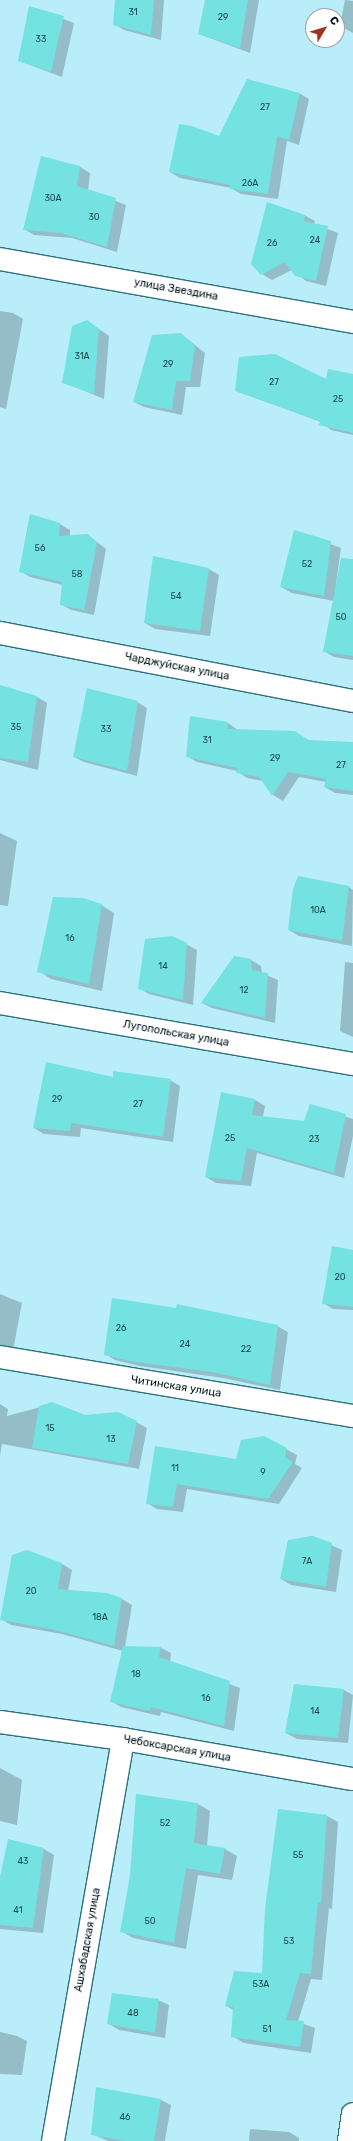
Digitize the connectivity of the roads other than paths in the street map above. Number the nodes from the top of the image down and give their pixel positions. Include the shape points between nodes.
1 (0, 258) edge
2 (353, 322) edge
3 (0, 633) edge
4 (353, 701) edge
5 (0, 1003) edge
6 (353, 1064) edge
7 (0, 1357) edge
8 (353, 1416) edge
9 (0, 1722) edge
10 (123, 1739) junction
11 (353, 1779) edge
12 (353, 2114) edge
13 (53, 2141) edge
14 (349, 2141) edge

1 - 2 street, улица Звездина
3 - 4 street, Чарджуйская улица
5 - 6 street, Лугопольская улица
7 - 8 street, Читинская улица
9 - 10 street, Чебоксарская улица
10 - 11 street, Чебоксарская улица
10 - 13 street, Ашхабадская улица
12 - 14 street

